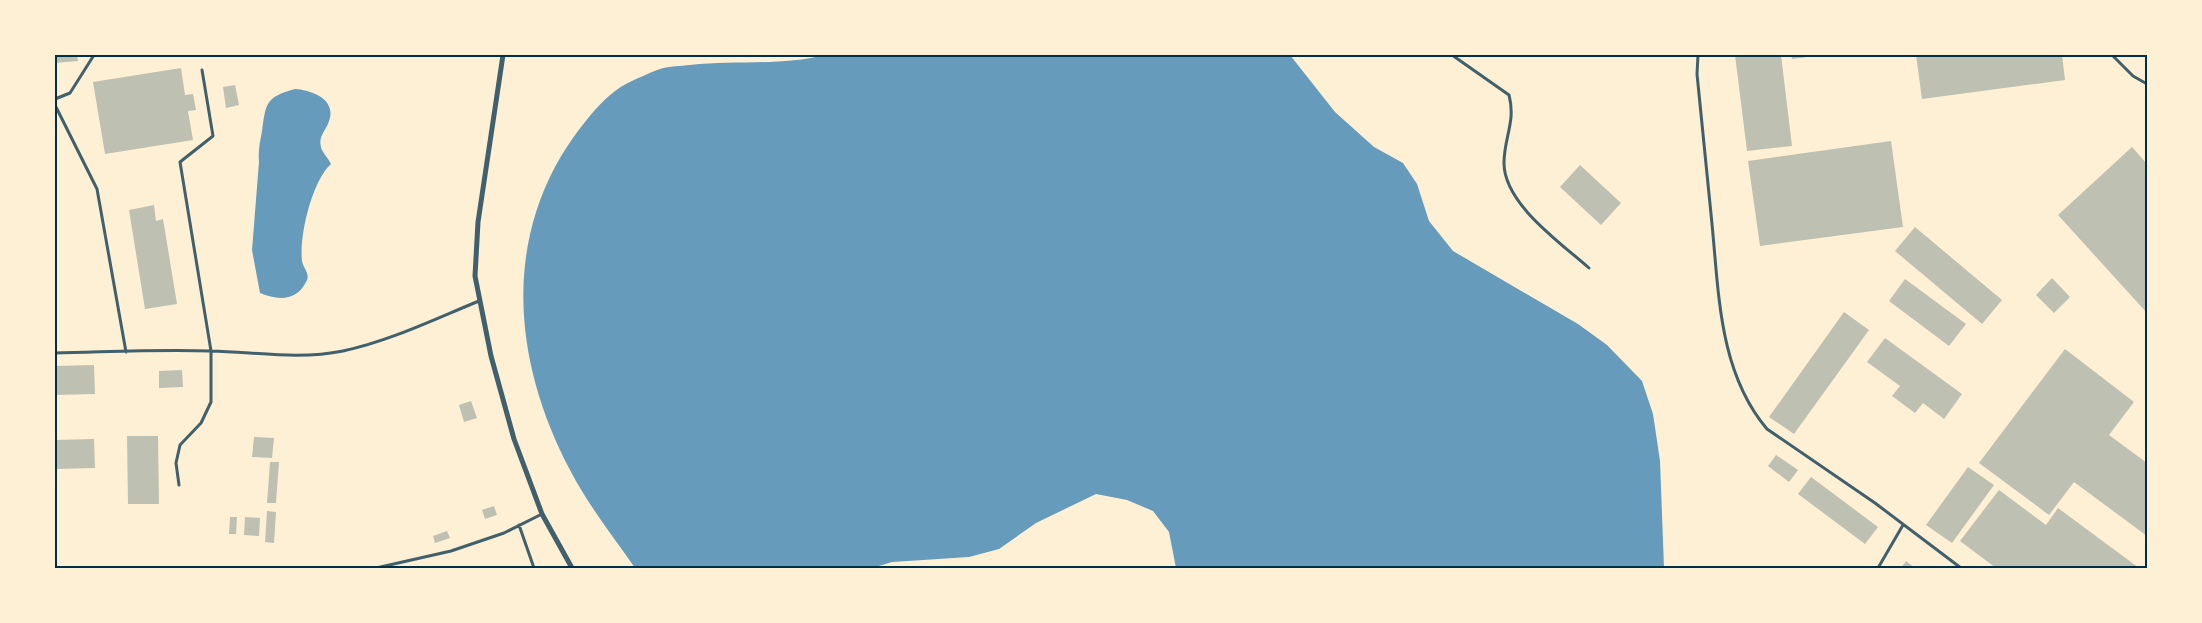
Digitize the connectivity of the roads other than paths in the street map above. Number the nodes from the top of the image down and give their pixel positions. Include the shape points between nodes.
1 (94, 55) edge
2 (503, 55) edge
3 (1452, 55) edge
4 (1698, 55) edge
5 (2112, 55) edge
6 (202, 70) dead end
7 (2147, 84) edge
8 (55, 99) edge
9 (55, 105) edge
10 (1589, 268) dead end
11 (479, 301) junction
12 (211, 351) junction
13 (126, 352) junction
14 (55, 353) edge
15 (179, 485) dead end
16 (542, 514) junction
17 (519, 525) junction
18 (1903, 525) junction
19 (133, 568) edge
20 (158, 568) edge
21 (376, 568) edge
22 (534, 568) edge
23 (572, 568) edge
24 (1878, 568) edge
25 (1961, 568) edge

1 - 8 lane via 70,93
2 - 11 street via 478,222 476,276
3 - 10 lane via 1509,95 1513,110 1504,164 1517,200
4 - 18 lane via 1697,74 1721,320 1738,382 1755,415 1767,429
5 - 7 lane via 2133,76
6 - 12 lane via 213,136 180,162
9 - 13 lane via 97,189
11 - 12 lane via 394,336 343,351 288,355
11 - 16 street via 514,439
12 - 13 lane
12 - 15 lane via 211,402 201,424 180,445 176,463
13 - 14 lane
16 - 17 lane
16 - 23 street
17 - 21 lane via 451,552
17 - 22 lane
18 - 24 lane
18 - 25 lane
19 - 20 lane

